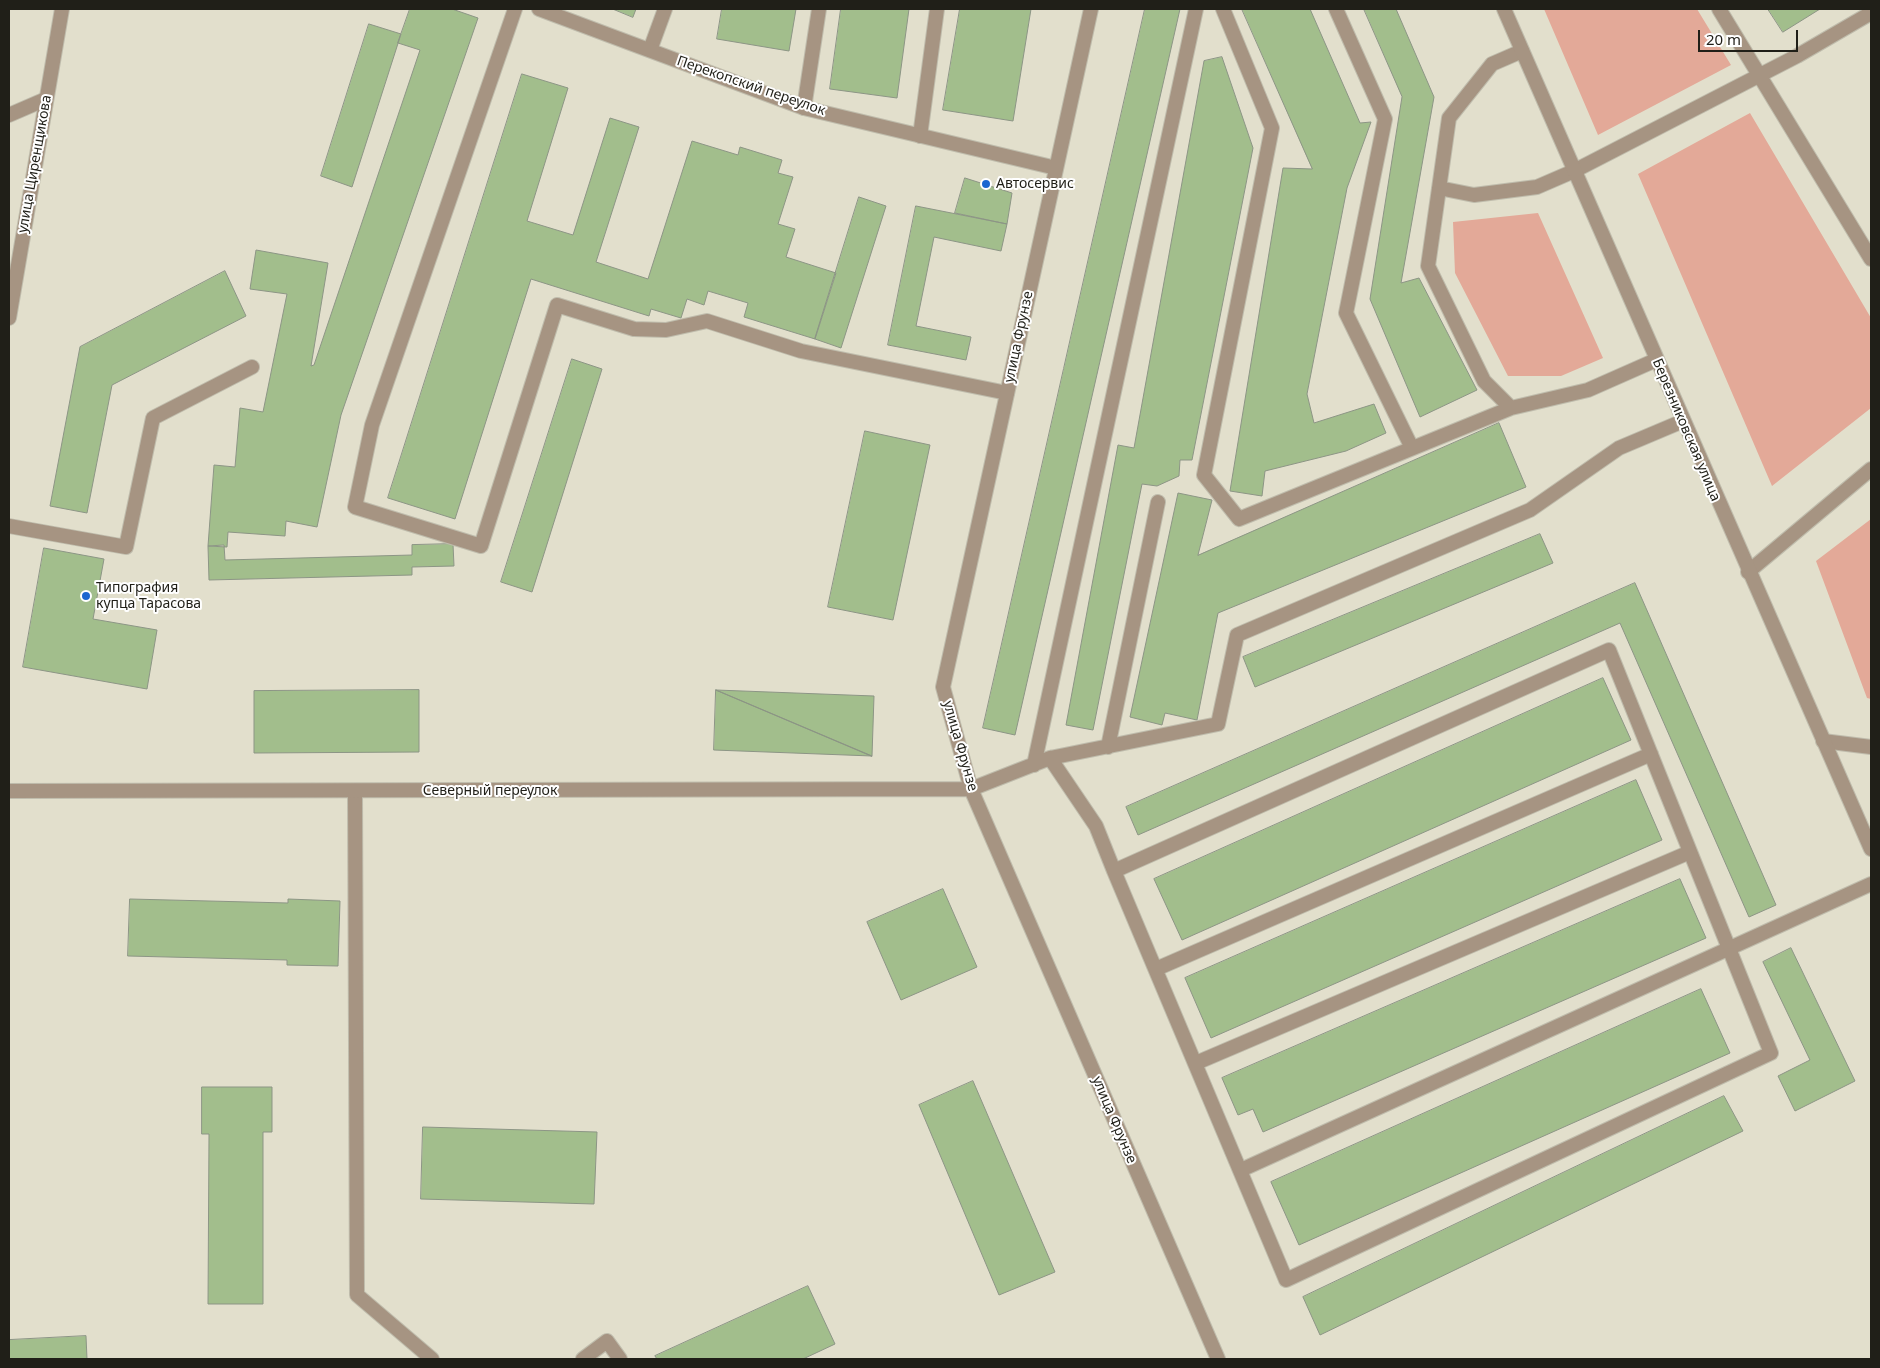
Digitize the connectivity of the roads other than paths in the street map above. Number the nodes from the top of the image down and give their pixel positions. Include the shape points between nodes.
1 (62, 9) edge
2 (515, 9) edge
3 (539, 9) edge
4 (665, 9) edge
5 (819, 9) edge
6 (937, 9) edge
7 (1091, 9) edge
8 (1196, 9) edge
9 (1223, 9) edge
10 (1336, 9) edge
11 (1504, 9) edge
12 (1719, 9) edge
13 (1871, 13) edge
14 (650, 50) junction
15 (1522, 51) junction
16 (1760, 76) junction
17 (46, 100) junction
18 (804, 108) junction
19 (9, 114) edge
20 (920, 136) junction
21 (1056, 168) junction
22 (1574, 171) junction
23 (1439, 188) junction
24 (1871, 259) edge
25 (9, 318) edge
26 (1656, 360) junction
27 (252, 367) dead end
28 (1007, 393) junction
29 (1510, 408) junction
30 (1682, 421) junction
31 (1412, 448) junction
32 (1871, 469) edge
33 (1158, 502) dead end
34 (9, 526) edge
35 (1748, 572) junction
36 (1823, 740) junction
37 (1108, 747) junction
38 (1871, 747) edge
39 (1651, 754) junction
40 (1050, 758) junction
41 (1034, 765) junction
42 (971, 789) junction
43 (9, 791) edge
44 (355, 792) junction
45 (1871, 850) edge
46 (1690, 852) junction
47 (1114, 870) junction
48 (1871, 884) edge
49 (1729, 949) junction
50 (1156, 969) junction
51 (1196, 1063) junction
52 (1241, 1170) junction
53 (432, 1359) edge
54 (584, 1359) edge
55 (620, 1359) edge
56 (1218, 1359) edge

1 - 17 street, улица Циренщикова
2 - 28 street via 372,425 355,507 481,546 557,305 634,329 666,330 707,321 801,351
3 - 14 street, Перекопский переулок
4 - 14 street
5 - 18 street
6 - 20 street
7 - 21 street, улица Фрунзе
8 - 41 street
9 - 31 street via 1272,128 1204,474 1239,519
10 - 31 street via 1385,118 1346,313
11 - 15 street, Березниковская улица
12 - 16 street
13 - 16 street
14 - 18 street, Перекопский переулок
15 - 22 street, Березниковская улица
15 - 23 street via 1492,64 1449,118
16 - 22 street
16 - 24 street
17 - 19 street
17 - 25 street, улица Циренщикова
18 - 20 street, Перекопский переулок
20 - 21 street, Перекопский переулок
21 - 28 street, улица Фрунзе
22 - 23 street via 1537,187 1474,195
22 - 26 street, Березниковская улица
23 - 29 street via 1428,266 1484,381
26 - 29 street via 1588,390
26 - 30 street, Березниковская улица
27 - 34 street via 153,418 126,548
28 - 42 street, улица Фрунзе via 943,687
29 - 31 street
30 - 35 street, Березниковская улица
30 - 37 street via 1619,448 1530,510 1237,635 1218,724
32 - 35 street
33 - 37 street
35 - 36 street, Березниковская улица
36 - 38 street
36 - 45 street, Березниковская улица
37 - 40 street
39 - 46 street
39 - 47 street via 1609,650
39 - 50 street
40 - 41 street
40 - 47 street via 1096,826
41 - 42 street
42 - 44 street, Северный переулок
42 - 56 street, улица Фрунзе
43 - 44 street, Северный переулок
44 - 53 street via 357,1295
46 - 49 street
46 - 51 street
47 - 50 street
48 - 49 street
49 - 52 street
49 - 52 street via 1771,1054 1286,1280
50 - 51 street
51 - 52 street
54 - 55 street via 607,1341

